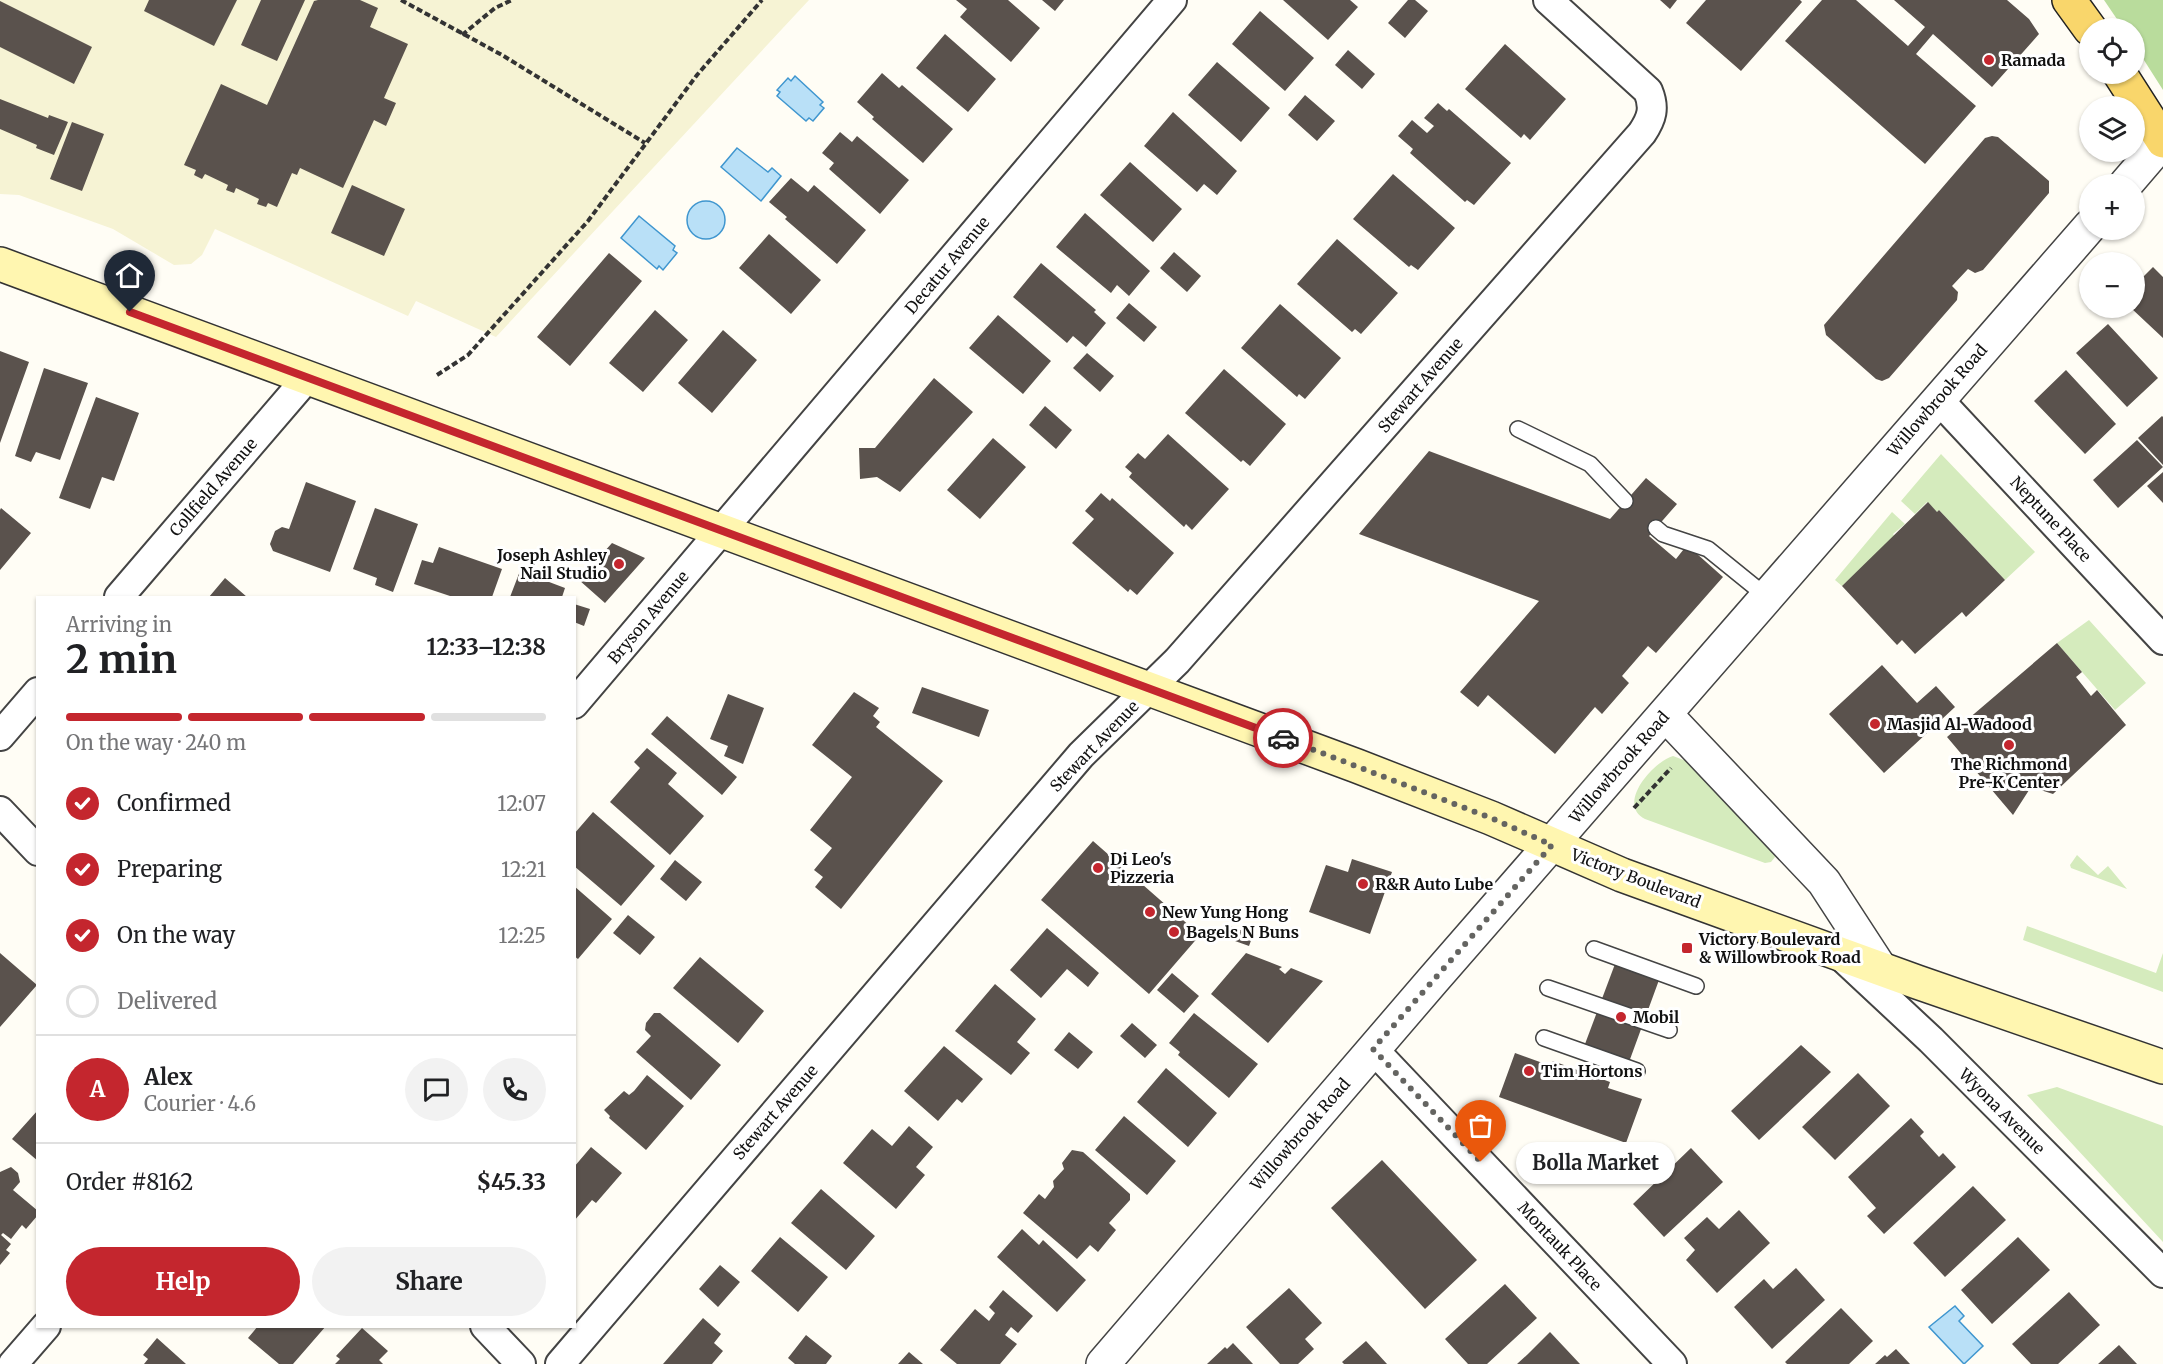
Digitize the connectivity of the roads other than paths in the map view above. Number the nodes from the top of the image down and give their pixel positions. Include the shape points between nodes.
1 (1172, 0) edge
2 (1548, 0) edge
3 (2069, 0) edge
4 (2082, 18) edge
5 (2126, 84) edge
6 (2163, 141) edge
7 (2135, 174) edge
8 (2079, 239) edge
9 (0, 264) edge
10 (307, 378) junction
11 (1938, 399) junction
12 (1518, 429) dead end
13 (1625, 501) dead end
14 (1656, 528) dead end
15 (722, 530) junction
16 (120, 596) edge
17 (1766, 596) junction
18 (2163, 640) edge
19 (1149, 689) junction
20 (36, 694) edge
21 (576, 702) edge
22 (1665, 714) junction
23 (0, 736) edge
24 (0, 811) edge
25 (1552, 845) junction
26 (36, 848) edge
27 (1594, 949) dead end
28 (1837, 953) junction
29 (1880, 968) junction
30 (1696, 986) dead end
31 (1548, 988) dead end
32 (1669, 1030) dead end
33 (1544, 1038) dead end
34 (1373, 1049) junction
35 (2163, 1067) edge
36 (1636, 1071) dead end
37 (2163, 1273) edge
38 (44, 1328) edge
39 (486, 1328) edge
40 (1107, 1362) edge
41 (13, 1364) edge
42 (521, 1364) edge
43 (560, 1364) edge
44 (1672, 1364) edge

1 - 15 street, Decatur Avenue
2 - 19 street, Stewart Avenue via 1640,81 1653,104 1650,120
3 - 4 main road
5 - 6 main road
6 - 7 street
8 - 11 street, Willowbrook Road
9 - 10 main road, Victory Boulevard
10 - 15 main road, Victory Boulevard
10 - 16 street, Collfield Avenue
11 - 17 street, Willowbrook Road
11 - 18 street, Neptune Place
12 - 13 lane via 1590,464
14 - 17 lane via 1708,549
15 - 19 main road, Victory Boulevard
15 - 21 street, Bryson Avenue
17 - 22 street, Willowbrook Road
19 - 25 main road, Victory Boulevard via 1368,770
19 - 43 street, Stewart Avenue via 1081,755
20 - 23 street
22 - 25 street, Willowbrook Road
22 - 29 street via 1824,882
24 - 26 street
25 - 28 main road, Victory Boulevard
25 - 34 street, Willowbrook Road
27 - 30 lane
28 - 29 main road, Victory Boulevard
28 - 37 street, Wyona Avenue via 1931,1040
29 - 35 main road, Victory Boulevard
31 - 32 lane
33 - 36 lane
34 - 40 street, Willowbrook Road
34 - 44 street, Montauk Place
38 - 41 street
39 - 42 street

